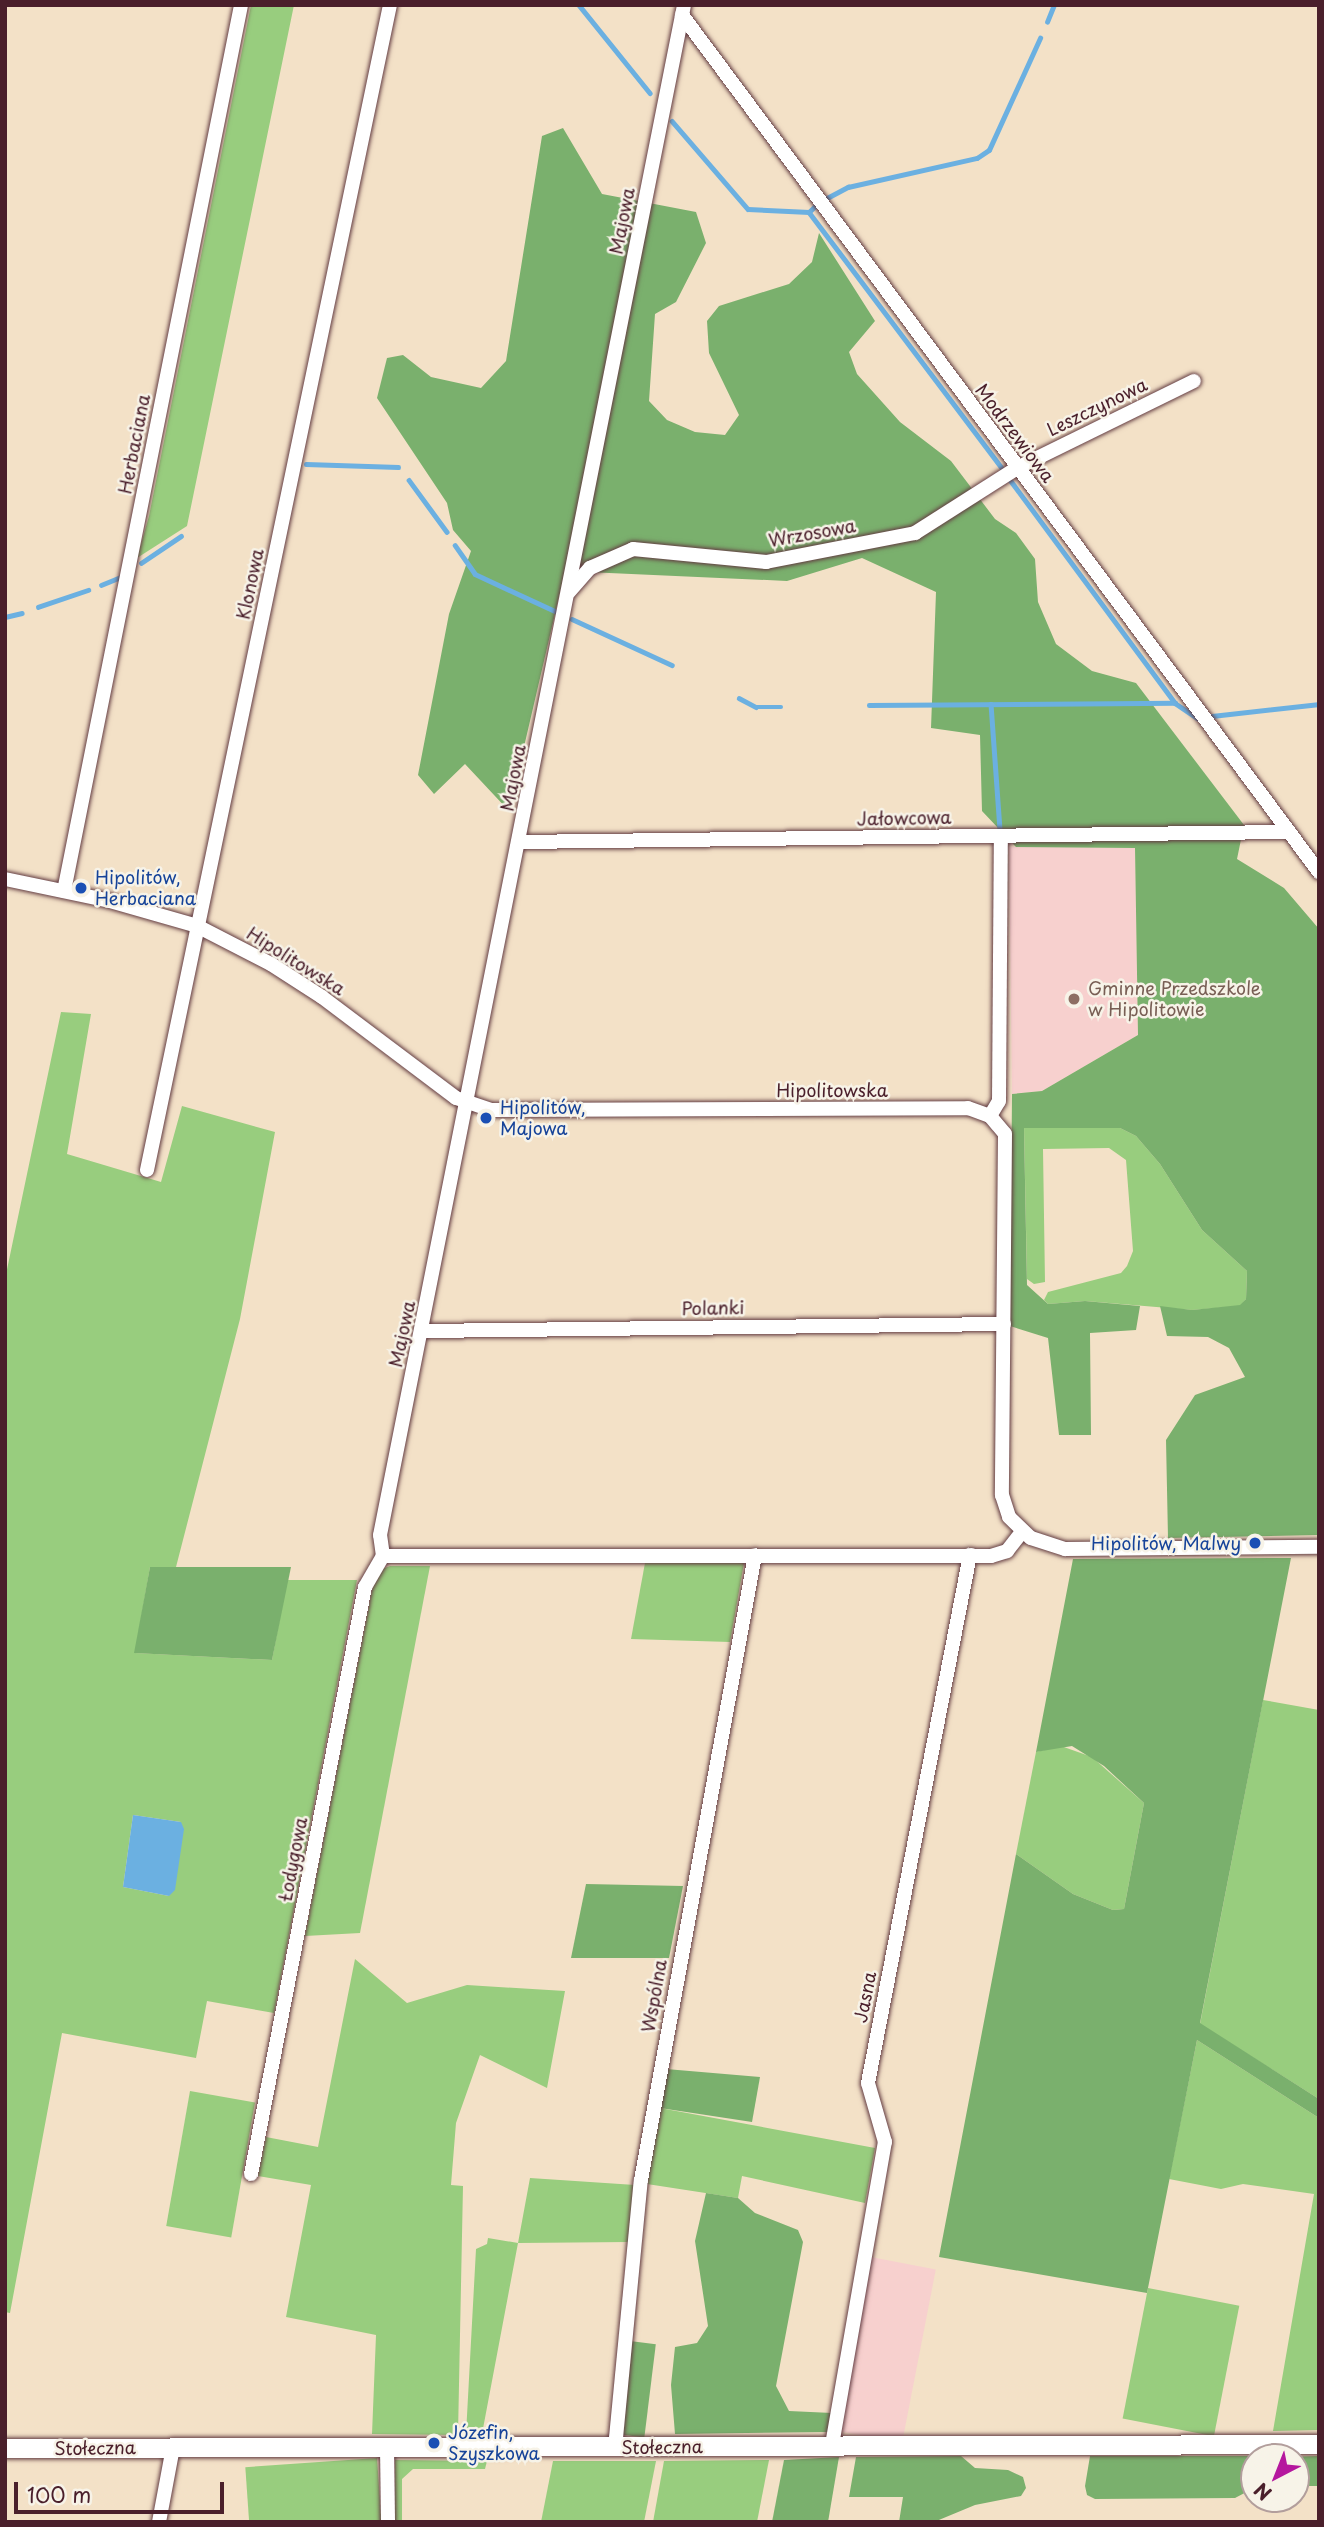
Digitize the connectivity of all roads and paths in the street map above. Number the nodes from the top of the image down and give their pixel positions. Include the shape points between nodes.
1 (241, 5) edge
2 (390, 5) edge
3 (683, 10) edge
4 (1194, 381) dead end
5 (1017, 468) junction
6 (568, 593) junction
7 (1289, 832) junction
8 (1001, 836) junction
9 (520, 842) junction
10 (1319, 872) edge
11 (5, 879) edge
12 (64, 891) junction
13 (197, 926) junction
14 (469, 1105) junction
15 (990, 1116) junction
16 (147, 1170) dead end
17 (1004, 1324) junction
18 (423, 1331) junction
19 (1022, 1532) junction
20 (1319, 1546) edge
21 (755, 1555) junction
22 (970, 1555) junction
23 (383, 1556) junction
24 (251, 2174) dead end
25 (1319, 2444) edge
26 (832, 2445) junction
27 (173, 2447) junction
28 (5, 2448) edge
29 (387, 2448) junction
30 (615, 2448) junction
31 (159, 2522) edge
32 (388, 2522) edge

1 - 12 street, Herbaciana
2 - 13 street, Klonowa
3 - 5 street, Modrzewiowa
3 - 6 street, Majowa
4 - 5 street, Leszczynowa
5 - 6 street, Wrzosowa via 915,533 766,562 633,550 590,568
5 - 7 street, Modrzewiowa
6 - 9 street, Majowa
7 - 8 street, Jałowcowa
7 - 10 street, Modrzewiowa
8 - 9 street, Jałowcowa
8 - 15 street via 999,1101
9 - 14 street, Majowa
11 - 12 street, Hipolitowska
12 - 13 street, Hipolitowska
13 - 14 street, Hipolitowska via 271,964 322,997
13 - 16 street, Klonowa
14 - 15 street, Hipolitowska via 512,1113 968,1108
14 - 18 street, Majowa
15 - 17 street via 1005,1134
17 - 18 street, Polanki
17 - 19 street via 1002,1495 1009,1517
18 - 23 street, Majowa via 380,1535
19 - 20 street via 1065,1549
19 - 22 street via 997,1555
21 - 22 street
21 - 23 street
21 - 30 street, Wspólna via 640,2180
22 - 26 street, Jasna via 868,2083 885,2142
23 - 24 street, Łodygowa via 365,1587
25 - 26 street, Stołeczna
26 - 30 street, Stołeczna
27 - 28 street, Stołeczna
27 - 29 street, Stołeczna
27 - 31 street
29 - 30 street, Stołeczna
29 - 32 street

